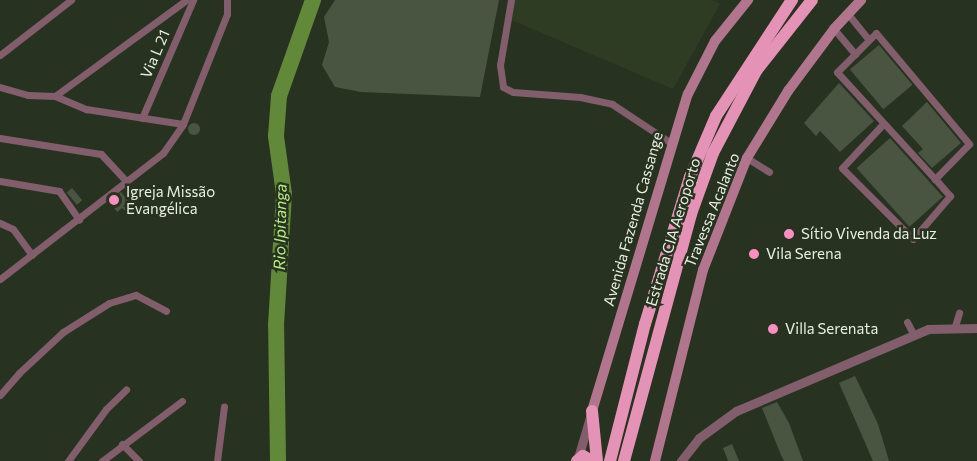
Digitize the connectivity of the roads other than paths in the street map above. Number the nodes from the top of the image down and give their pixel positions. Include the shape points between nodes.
1 (71, 0) edge
2 (186, 0) edge
3 (193, 0) edge
4 (227, 0) edge
5 (511, 0) edge
6 (748, 0) edge
7 (792, 0) edge
8 (812, 0) edge
9 (861, 0) edge
10 (848, 14) junction
11 (834, 29) junction
12 (868, 39) junction
13 (855, 54) junction
14 (0, 55) edge
15 (0, 87) edge
16 (55, 96) junction
17 (142, 118) junction
18 (183, 124) junction
19 (884, 124) junction
20 (0, 138) edge
21 (671, 143) junction
22 (747, 158) junction
23 (769, 172) dead end
24 (935, 179) junction
25 (0, 181) edge
26 (127, 183) junction
27 (79, 220) junction
28 (0, 223) edge
29 (32, 255) junction
30 (0, 279) edge
31 (166, 311) dead end
32 (958, 313) dead end
33 (907, 322) dead end
34 (962, 328) junction
35 (977, 328) edge
36 (914, 334) junction
37 (126, 390) dead end
38 (0, 396) edge
39 (182, 402) dead end
40 (224, 406) dead end
41 (592, 411) junction
42 (122, 444) junction
43 (68, 461) edge
44 (102, 461) edge
45 (139, 461) edge
46 (217, 461) edge
47 (577, 461) edge
48 (592, 461) edge
49 (597, 461) edge
50 (610, 461) edge
51 (624, 461) edge
52 (655, 461) edge
53 (681, 461) edge

1 - 14 street
2 - 16 street
3 - 17 street, Via L 21
4 - 18 street via 227,14
5 - 21 street via 500,76 503,87 513,92 580,97 612,104
6 - 21 main road, Avenida Fazenda Cassange via 706,56
7 - 50 highway, Estrada CIA Aeroporto via 725,100 693,168 661,266
8 - 51 highway, Estrada CIA Aeroporto via 750,80 712,153 691,214
9 - 10 main road, Travessa Acalanto
10 - 11 main road, Travessa Acalanto
10 - 12 street
11 - 13 street
11 - 22 main road, Travessa Acalanto via 788,91
12 - 13 street
12 - 24 street via 876,33 969,144
13 - 19 street via 837,72
15 - 16 street via 28,95
16 - 17 street via 86,109
17 - 18 street
18 - 26 street via 163,153
19 - 24 street
19 - 24 street via 842,168 913,239 950,196
20 - 26 street via 100,154
21 - 41 main road, Avenida Fazenda Cassange
22 - 23 street
22 - 52 main road, Travessa Acalanto via 703,270
25 - 27 street via 54,189 63,195
26 - 27 street
27 - 29 street
28 - 29 street via 13,229
29 - 30 street
31 - 38 street via 136,295 109,303 63,332 18,373
32 - 34 street
33 - 36 street
34 - 35 street
34 - 36 street
36 - 53 street via 888,350 736,411 715,424
37 - 43 street via 106,409
39 - 42 street
40 - 46 street
41 - 47 street, Avenida Fazenda Cassange
41 - 49 highway
42 - 44 street
42 - 45 street
47 - 48 highway via 584,456

